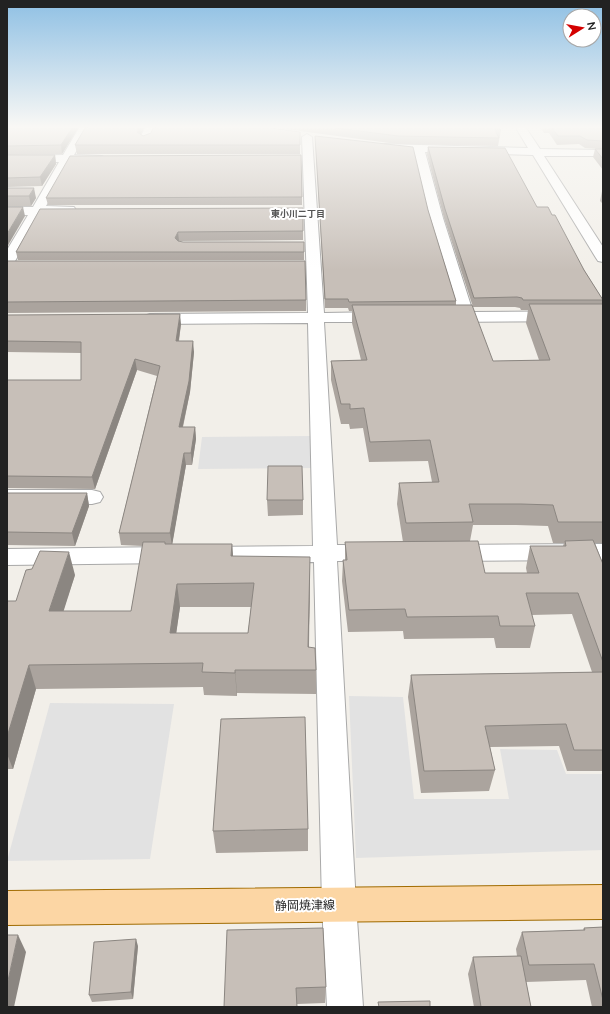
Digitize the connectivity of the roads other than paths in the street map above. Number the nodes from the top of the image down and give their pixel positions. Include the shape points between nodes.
1 (57, 175) edge
2 (310, 175) edge
3 (425, 175) edge
4 (552, 175) edge
5 (34, 192) edge
6 (47, 192) junction
7 (36, 210) junction
8 (83, 210) edge
9 (295, 210) edge
10 (310, 210) junction
11 (7, 211) edge
12 (296, 245) edge
13 (312, 245) junction
14 (11, 249) edge
15 (603, 258) edge
16 (7, 263) edge
17 (7, 266) edge
18 (23, 266) edge
19 (297, 266) edge
20 (313, 266) junction
21 (466, 316) junction
22 (603, 316) edge
23 (395, 317) edge
24 (435, 317) edge
25 (316, 318) junction
26 (134, 319) edge
27 (7, 497) edge
28 (92, 497) dead end
29 (603, 552) edge
30 (325, 553) junction
31 (397, 553) edge
32 (428, 553) edge
33 (7, 557) edge
34 (603, 902) edge
35 (339, 904) junction
36 (7, 908) edge
37 (346, 1007) edge

1 - 6 street
2 - 10 street
3 - 21 street
4 - 15 street
5 - 6 street
6 - 7 street
7 - 8 street
7 - 11 street
7 - 14 street
9 - 10 street
10 - 13 street
12 - 13 street
13 - 20 street
14 - 16 street
17 - 18 street
19 - 20 street
20 - 25 street
21 - 22 street
21 - 24 street
23 - 25 street
25 - 26 street
25 - 30 street
27 - 28 street
29 - 32 street
30 - 31 street
30 - 33 street
30 - 35 street
34 - 35 main road, 静岡焼津線
35 - 36 main road, 静岡焼津線
35 - 37 street

